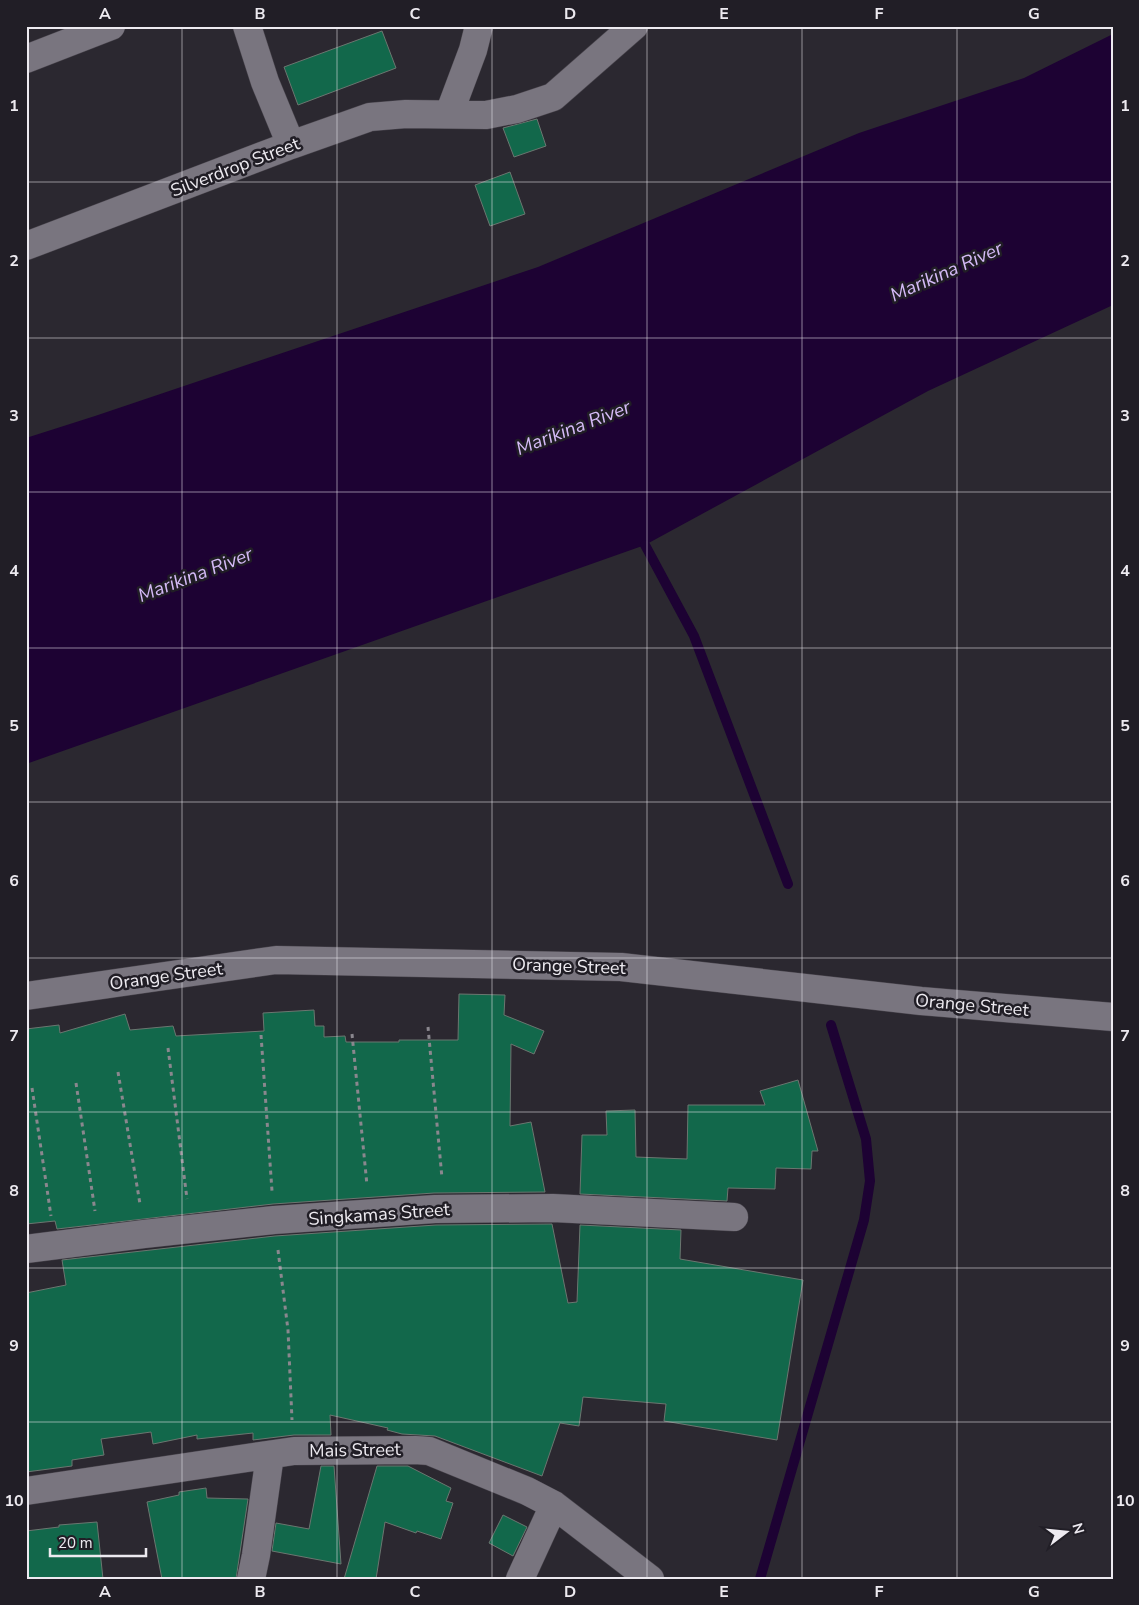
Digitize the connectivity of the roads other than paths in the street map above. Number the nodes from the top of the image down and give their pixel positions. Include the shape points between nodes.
1 (111, 26) edge
2 (248, 26) edge
3 (479, 26) edge
4 (634, 26) edge
5 (26, 59) edge
6 (449, 114) junction
7 (291, 145) junction
8 (26, 246) edge
9 (26, 996) edge
10 (1113, 1017) edge
11 (734, 1217) dead end
12 (26, 1249) edge
13 (282, 1453) junction
14 (26, 1491) edge
15 (554, 1505) junction
16 (251, 1579) edge
17 (520, 1579) edge
18 (650, 1579) edge

1 - 5 street
2 - 7 street via 265,82
3 - 6 street
4 - 6 street, Silverdrop Street via 553,97 517,110 486,116
6 - 7 street, Silverdrop Street via 370,117
7 - 8 street, Silverdrop Street
9 - 10 street, Orange Street via 276,960 621,967 921,1001
11 - 12 street, Singkamas Street via 553,1208 445,1209 274,1220
13 - 14 street, Mais Street
13 - 15 street, Mais Street via 429,1452
13 - 16 street
15 - 17 street
15 - 18 street, Mais Street

